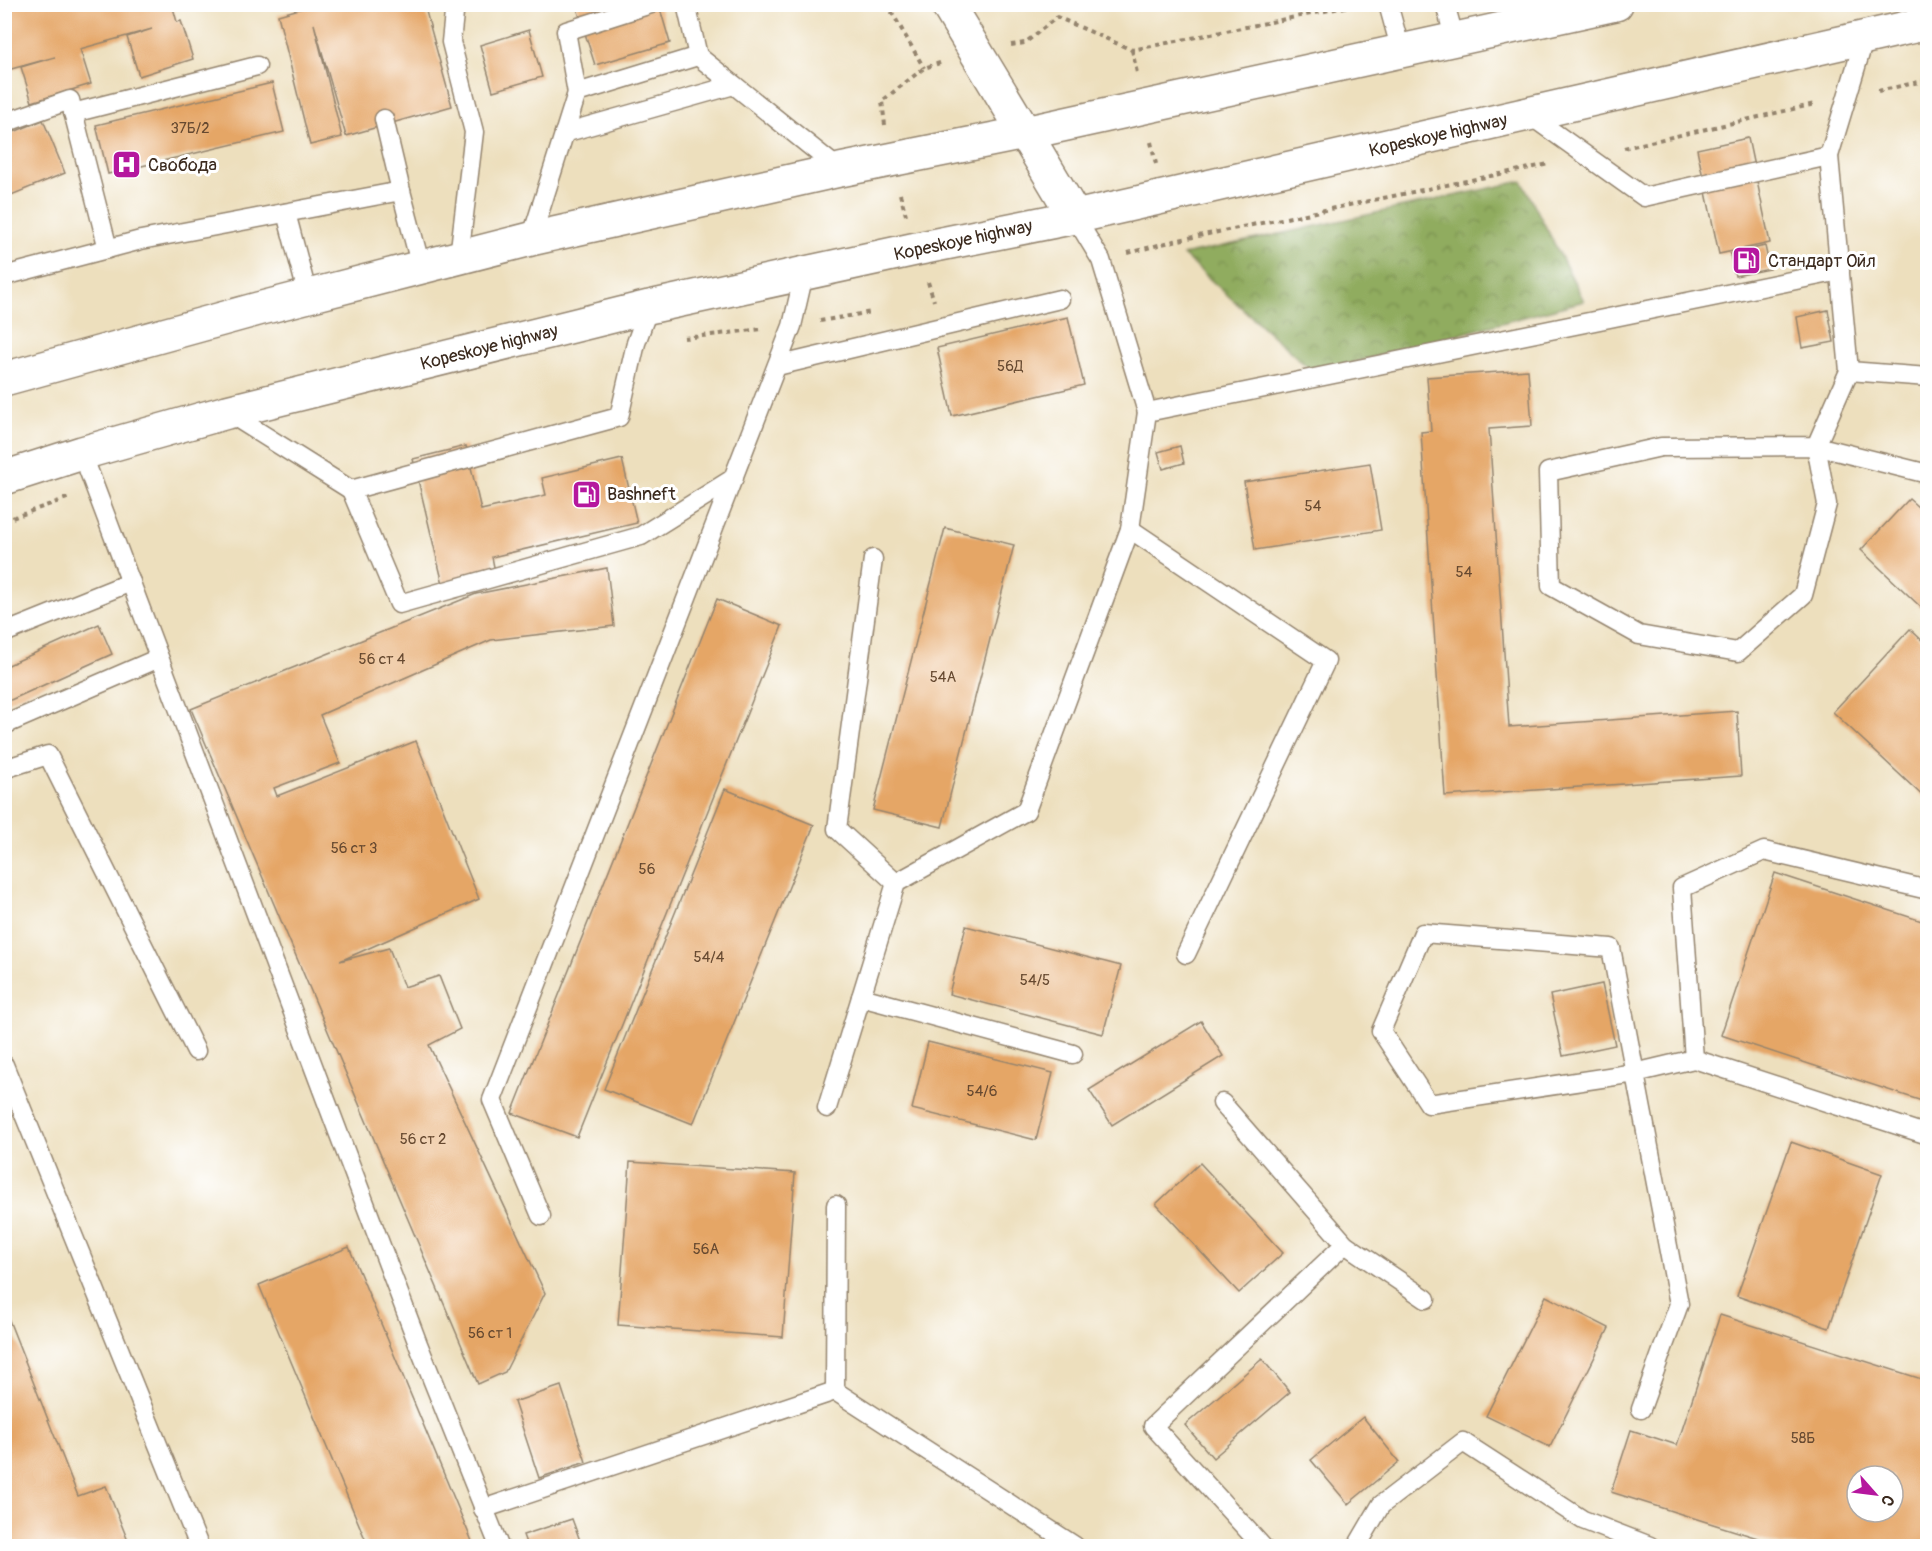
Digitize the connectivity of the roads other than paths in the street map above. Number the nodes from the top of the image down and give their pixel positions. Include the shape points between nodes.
1 (455, 4) edge
2 (651, 4) edge
3 (686, 4) edge
4 (1388, 4) edge
5 (1445, 4) edge
6 (1616, 4) edge
7 (952, 6) edge
8 (1928, 23) edge
9 (1865, 37) junction
10 (1455, 39) junction
11 (1401, 51) junction
12 (698, 56) junction
13 (256, 66) dead end
14 (734, 85) junction
15 (577, 93) junction
16 (73, 113) junction
17 (1528, 114) junction
18 (384, 119) dead end
19 (4, 123) edge
20 (564, 133) junction
21 (1025, 133) junction
22 (1829, 156) junction
23 (840, 170) junction
24 (401, 191) junction
25 (286, 213) junction
26 (1076, 217) junction
27 (531, 239) junction
28 (108, 249) junction
29 (459, 257) junction
30 (421, 267) junction
31 (1840, 271) junction
32 (804, 274) junction
33 (4, 276) edge
34 (308, 296) junction
35 (1060, 299) dead end
36 (649, 307) junction
37 (777, 366) junction
38 (1849, 372) junction
39 (1928, 376) edge
40 (4, 379) edge
41 (227, 411) junction
42 (1147, 412) junction
43 (1816, 446) junction
44 (82, 453) junction
45 (1928, 474) edge
46 (4, 478) edge
47 (734, 478) junction
48 (351, 490) junction
49 (1130, 529) junction
50 (873, 559) dead end
51 (131, 582) junction
52 (4, 633) edge
53 (159, 658) junction
54 (4, 725) edge
55 (4, 769) edge
56 (896, 883) junction
57 (1928, 890) edge
58 (1186, 954) dead end
59 (861, 997) junction
60 (196, 1051) dead end
61 (1073, 1054) dead end
62 (1694, 1059) junction
63 (4, 1065) edge
64 (1635, 1073) junction
65 (1222, 1103) dead end
66 (827, 1108) dead end
67 (1928, 1135) edge
68 (836, 1204) dead end
69 (541, 1216) dead end
70 (1345, 1245) junction
71 (1426, 1299) dead end
72 (835, 1391) junction
73 (1641, 1409) dead end
74 (483, 1509) junction
75 (199, 1546) edge
76 (499, 1546) edge
77 (1075, 1546) edge
78 (1262, 1546) edge
79 (1357, 1546) edge
80 (1650, 1546) edge

1 - 29 lane via 451,42 474,132
2 - 15 lane via 566,31
3 - 12 lane
4 - 11 lane
5 - 10 lane
6 - 10 main road
7 - 21 main road
8 - 9 main road, Kopeskoye highway
9 - 17 main road, Kopeskoye highway
9 - 22 lane
10 - 11 main road
11 - 21 main road
12 - 14 lane
12 - 15 lane
13 - 16 lane
14 - 20 lane
14 - 23 lane
15 - 20 lane
16 - 19 lane via 70,100
16 - 28 lane
17 - 22 lane via 1644,197
17 - 26 main road, Kopeskoye highway
18 - 24 lane
20 - 27 lane
21 - 23 main road
21 - 26 main road
22 - 31 lane
23 - 27 main road
24 - 25 lane
24 - 30 lane
25 - 28 lane
25 - 34 lane
26 - 32 main road, Kopeskoye highway
26 - 42 lane via 1101,260
27 - 29 main road
28 - 33 lane
29 - 30 main road
30 - 34 main road
31 - 38 lane
31 - 42 lane
32 - 36 main road, Kopeskoye highway
32 - 37 lane via 792,326
34 - 40 main road
35 - 37 lane
36 - 41 main road, Kopeskoye highway
36 - 48 lane via 636,343 619,417
37 - 47 lane
38 - 39 lane
38 - 43 lane
41 - 44 main road, Kopeskoye highway
41 - 48 lane
42 - 49 lane
43 - 43 lane via 1827,504 1803,595 1738,652 1639,635 1551,586 1548,472 1661,447
43 - 45 lane
44 - 46 main road, Kopeskoye highway
44 - 51 lane
47 - 48 lane via 641,536 399,604
47 - 69 lane via 492,1100
49 - 56 lane via 1026,811
49 - 58 lane via 1326,660
50 - 56 lane via 837,829
51 - 52 lane
51 - 53 lane
53 - 54 lane
53 - 74 lane
55 - 60 lane via 48,755
56 - 59 lane
57 - 62 lane via 1764,851 1682,888
59 - 61 lane
59 - 66 lane
62 - 64 lane
62 - 67 lane
63 - 75 lane
64 - 64 lane via 1611,948 1423,933 1381,1031 1430,1104
64 - 73 lane via 1679,1304
65 - 70 lane
68 - 72 lane
70 - 71 lane
70 - 78 lane via 1153,1426
72 - 74 lane
72 - 77 lane
74 - 76 lane
79 - 80 lane via 1382,1505 1463,1442 1583,1520

